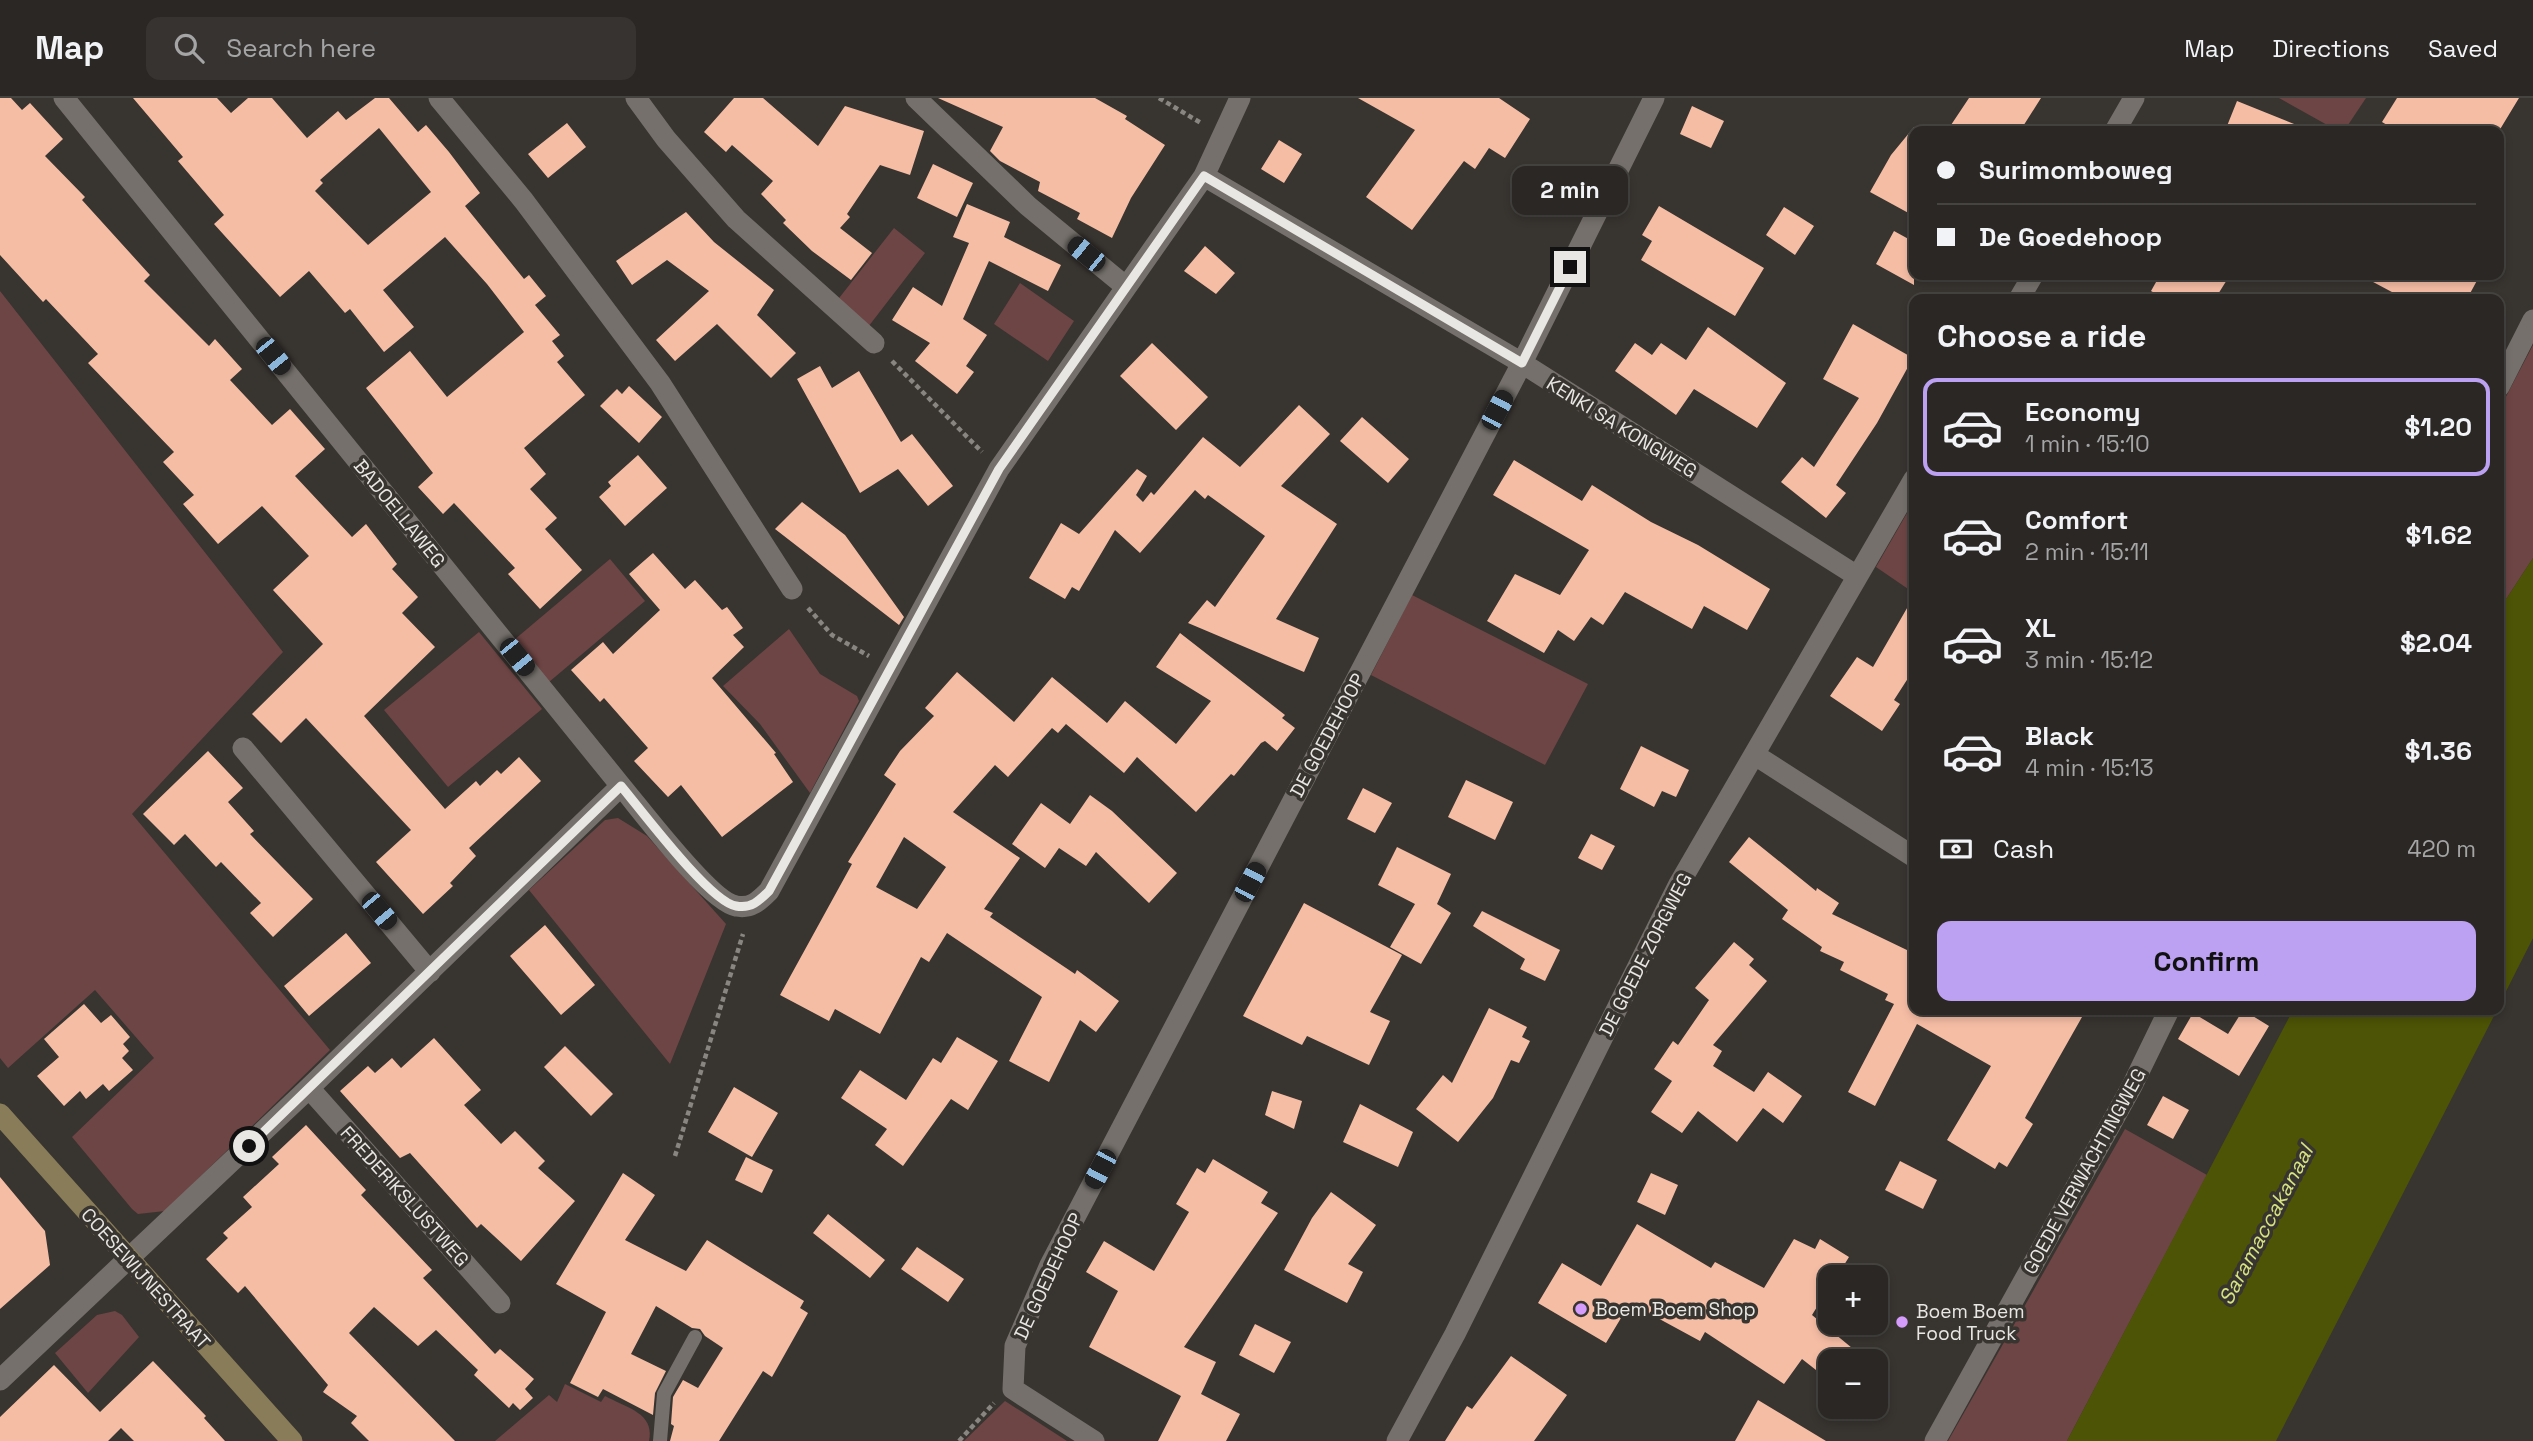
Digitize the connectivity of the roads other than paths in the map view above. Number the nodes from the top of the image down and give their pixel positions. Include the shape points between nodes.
1 (64, 98) edge
2 (439, 98) edge
3 (636, 98) edge
4 (916, 98) edge
5 (1240, 98) edge
6 (1654, 98) edge
7 (2134, 98) edge
8 (2118, 126) edge
9 (1204, 176) junction
10 (1125, 286) junction
11 (2533, 320) edge
12 (874, 343) road end
13 (1522, 363) junction
14 (2504, 377) edge
15 (1909, 488) edge
16 (1857, 576) junction
17 (792, 589) road end
18 (243, 748) dead end
19 (1755, 755) junction
20 (621, 786) junction
21 (1909, 854) edge
22 (430, 972) junction
23 (2167, 1015) edge
24 (309, 1088) junction
25 (0, 1114) edge
26 (130, 1260) junction
27 (500, 1303) dead end
28 (695, 1338) dead end
29 (0, 1380) edge
30 (292, 1441) edge
31 (660, 1441) edge
32 (1094, 1441) edge
33 (1397, 1441) edge
34 (1935, 1441) edge

1 - 20 street, BADOELLAWEG
2 - 17 street via 524,201 660,383
3 - 12 street via 736,219
4 - 10 street via 1028,206
5 - 9 street
6 - 13 street, DE GOEDEHOOP
7 - 8 street
9 - 10 street
9 - 13 street, KENKI SA KONGWEG
10 - 20 street, BADOELLAWEG via 999,469 769,891 751,906 738,907 716,897
11 - 14 street
13 - 16 street, KENKI SA KONGWEG
13 - 32 street, DE GOEDEHOOP via 1050,1265 1015,1346 1012,1383
15 - 16 street, DE GOEDE ZORGWEG
16 - 19 street, DE GOEDE ZORGWEG
18 - 22 street
19 - 21 street
19 - 33 street, DE GOEDE ZORGWEG via 1656,928 1455,1334
20 - 22 street
22 - 24 street
23 - 34 street, GOEDE VERWACHTINGWEG via 2133,1086
24 - 26 street
24 - 27 street, FREDERIKSLUSTWEG
25 - 26 main road, COESEWIJNESTRAAT
26 - 29 street
26 - 30 main road, COESEWIJNESTRAAT
28 - 31 lane via 664,1394

